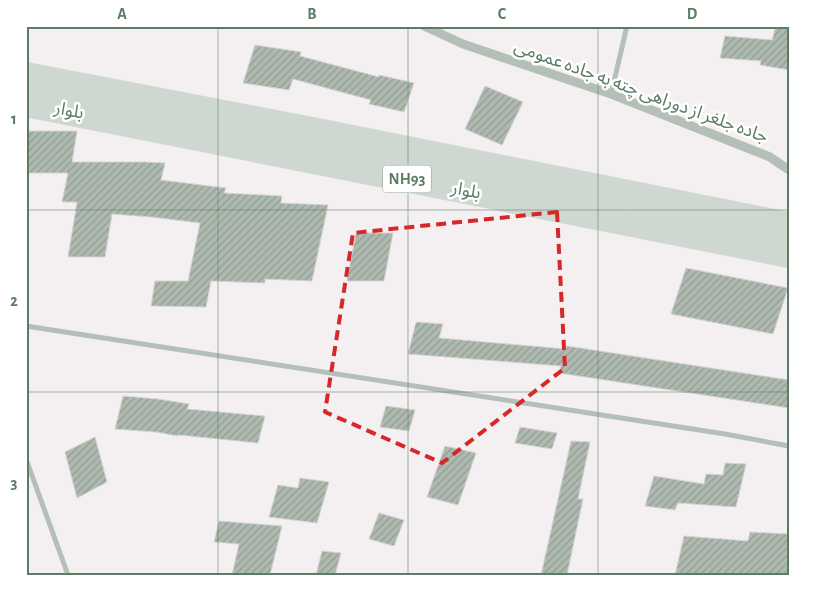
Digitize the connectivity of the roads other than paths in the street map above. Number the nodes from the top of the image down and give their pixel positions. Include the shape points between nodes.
1 (424, 26) edge
2 (627, 26) edge
3 (26, 76) edge
4 (611, 94) junction
5 (26, 103) edge
6 (789, 170) edge
7 (789, 226) edge
8 (789, 254) edge
9 (26, 326) edge
10 (789, 446) edge
11 (26, 459) edge
12 (68, 575) edge

1 - 4 street, جاده جلغر از دوراهی چته به جاده عمومی via 463,44
2 - 4 street
3 - 7 main road, بلوار / NH93
4 - 6 street, جاده جلغر از دوراهی چته به جاده عمومی via 770,157
5 - 8 main road, بلوار / NH93
9 - 10 street
11 - 12 street

